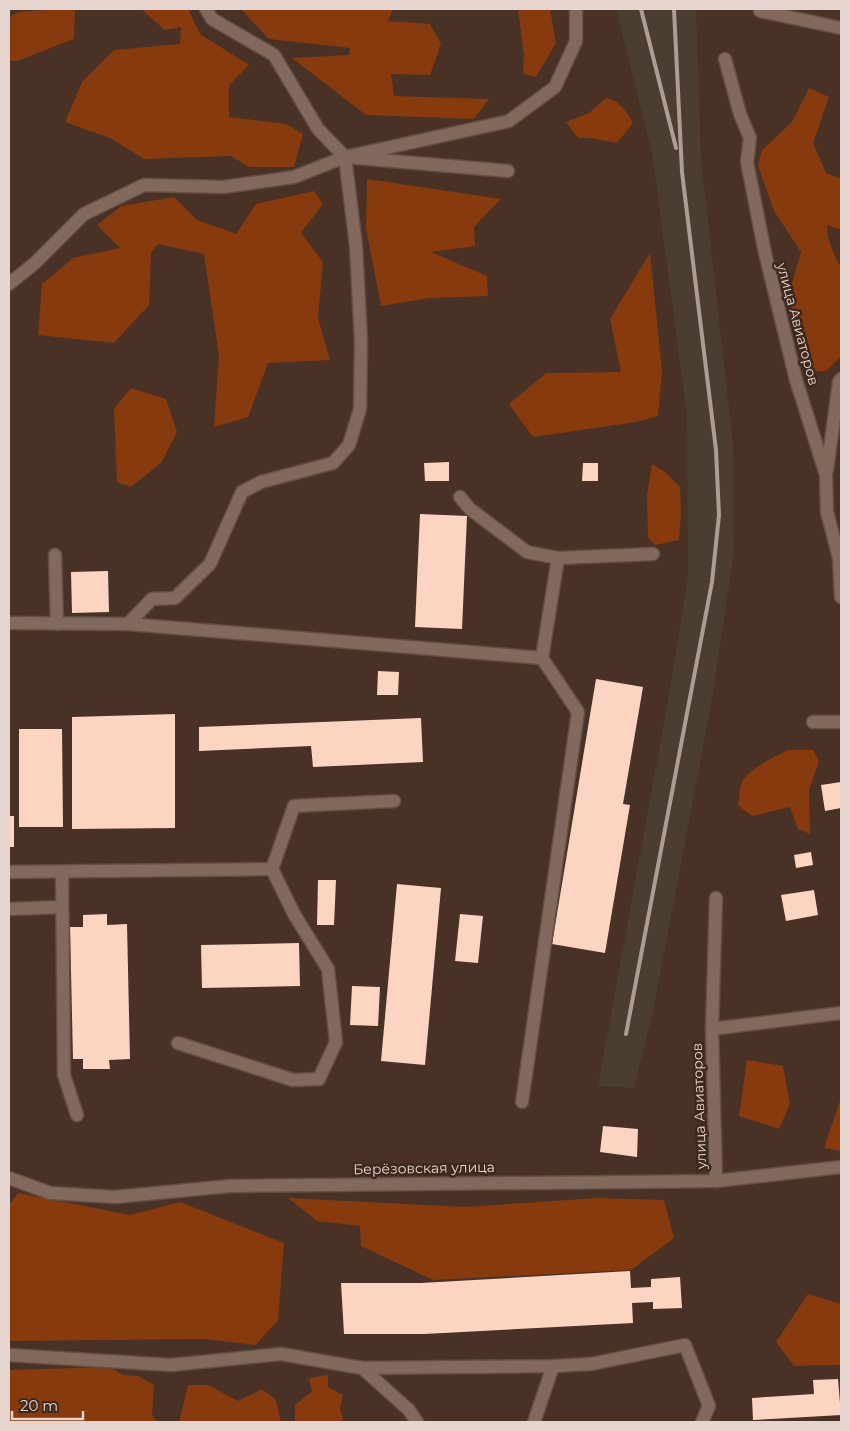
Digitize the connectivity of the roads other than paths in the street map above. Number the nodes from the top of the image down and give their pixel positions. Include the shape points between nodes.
1 (206, 9) edge
2 (576, 9) edge
3 (760, 11) dead end
4 (841, 28) edge
5 (725, 60) dead end
6 (345, 157) junction
7 (508, 171) dead end
8 (9, 284) edge
9 (841, 379) edge
10 (826, 475) junction
11 (460, 497) dead end
12 (653, 554) dead end
13 (55, 555) dead end
14 (558, 558) junction
15 (840, 558) edge
16 (841, 596) edge
17 (9, 623) edge
18 (57, 624) junction
19 (128, 624) junction
20 (542, 658) junction
21 (813, 722) dead end
22 (841, 722) edge
23 (394, 801) dead end
24 (272, 869) junction
25 (9, 872) edge
26 (62, 872) junction
27 (716, 898) dead end
28 (62, 907) junction
29 (9, 909) edge
30 (841, 1013) edge
31 (712, 1030) junction
32 (178, 1043) dead end
33 (522, 1102) dead end
34 (77, 1115) dead end
35 (841, 1167) edge
36 (9, 1178) edge
37 (716, 1181) junction
38 (9, 1355) edge
39 (553, 1366) junction
40 (362, 1368) junction
41 (417, 1422) edge
42 (534, 1422) edge
43 (702, 1422) edge

1 - 6 street via 212,19 274,55 318,129
2 - 6 street via 576,41 554,87 509,121
3 - 4 street
5 - 10 street, улица Авиаторов via 750,138 748,162 764,253 796,380
6 - 7 street
6 - 8 street via 294,177 224,187 144,185 84,214
6 - 19 street via 356,246 361,342 360,409 349,445 333,463 261,482 242,492 210,564 175,598 152,599
9 - 10 street
10 - 15 street, улица Авиаторов via 827,512
11 - 14 street via 470,509 527,552
12 - 14 street
13 - 18 street
14 - 20 street
15 - 16 street, улица Авиаторов
17 - 18 street
18 - 19 street
19 - 20 street
20 - 33 street via 578,712
21 - 22 street
23 - 24 street via 294,806
24 - 26 street
24 - 32 street via 294,914 328,969 336,1042 319,1079 293,1080
25 - 26 street
26 - 28 street
27 - 31 street, улица Авиаторов
28 - 29 street
28 - 34 street via 64,1075
30 - 31 street, улица Авиаторов
31 - 37 street, улица Авиаторов
35 - 37 street, Берёзовская улица
36 - 37 street, Берёзовская улица via 50,1193 115,1197 230,1186
38 - 40 street via 171,1365 281,1354
39 - 40 street
39 - 42 street
39 - 43 street via 591,1364 685,1345 709,1406
40 - 41 street via 409,1410

